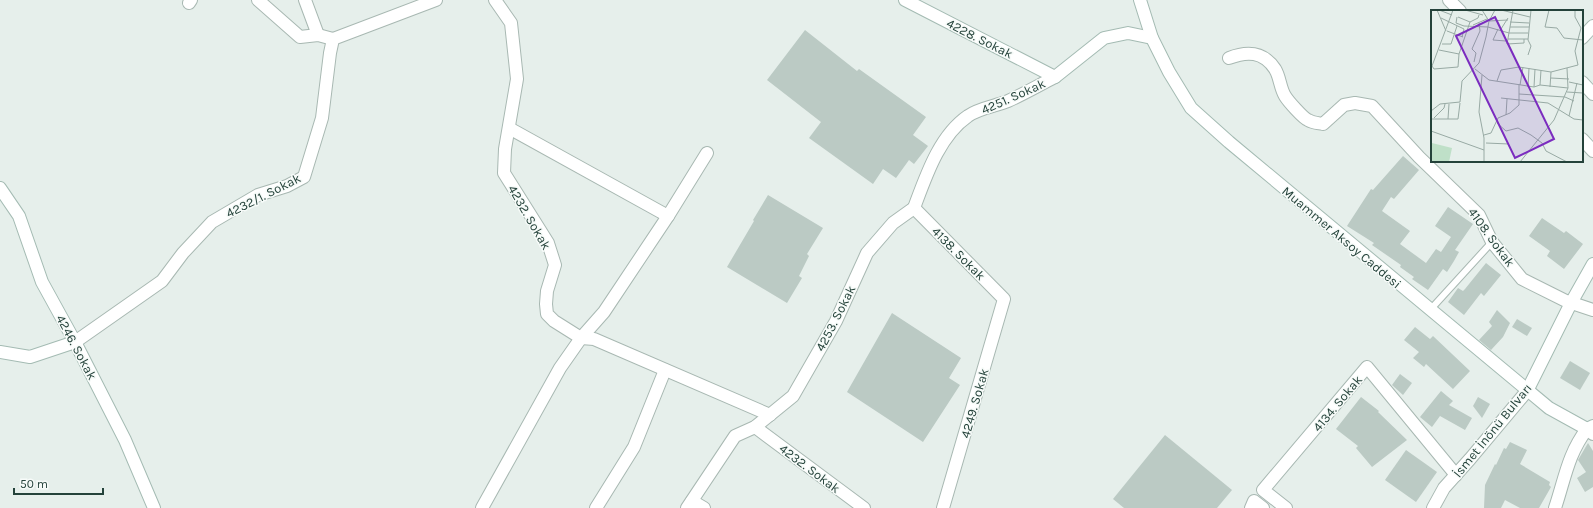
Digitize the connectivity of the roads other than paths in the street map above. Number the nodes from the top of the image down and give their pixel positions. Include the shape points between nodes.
1 (258, 0) edge
2 (305, 0) edge
3 (436, 0) edge
4 (495, 0) edge
5 (905, 0) edge
6 (1140, 0) edge
7 (1450, 0) edge
8 (1459, 10) edge
9 (1593, 26) edge
10 (318, 36) junction
11 (1583, 37) edge
12 (1152, 38) junction
13 (334, 39) junction
14 (1229, 58) dead end
15 (1055, 77) junction
16 (1583, 83) edge
17 (1593, 94) edge
18 (509, 128) junction
19 (1583, 140) edge
20 (1593, 151) edge
21 (707, 153) dead end
22 (0, 188) edge
23 (914, 208) junction
24 (668, 216) junction
25 (1492, 242) junction
26 (1593, 264) edge
27 (1004, 299) joint
28 (1571, 303) junction
29 (1430, 310) junction
30 (1593, 310) edge
31 (581, 338) junction
32 (75, 342) junction
33 (0, 352) edge
34 (665, 370) junction
35 (1528, 391) junction
36 (770, 415) junction
37 (755, 427) junction
38 (1591, 430) edge
39 (1456, 475) junction
40 (689, 505) edge
41 (154, 508) edge
42 (482, 508) edge
43 (596, 508) edge
44 (704, 508) edge
45 (864, 508) edge
46 (943, 508) edge
47 (1286, 508) edge
48 (1433, 508) edge
49 (1555, 508) edge

1 - 10 street via 300,37
2 - 10 street
3 - 13 street
4 - 18 street, 4232. Sokak via 512,23 517,79
5 - 15 street, 4228. Sokak
6 - 12 street, Muammer Aksoy Caddesi
7 - 8 street
9 - 11 street
10 - 13 street
12 - 15 street, 4251. Sokak via 1128,33 1104,38
12 - 29 street, Muammer Aksoy Caddesi via 1169,72 1192,108
13 - 32 street, 4232/1. Sokak via 322,118 304,176 287,186 258,195 212,222 183,253 162,281
14 - 25 street, 4108. Sokak via 1242,53 1252,53 1265,59 1275,70 1285,96 1307,120 1315,123 1323,124 1344,105 1355,103 1372,106 1419,157 1479,215
15 - 23 street, 4251. Sokak via 1008,101 969,114 956,125 941,146
16 - 17 street
18 - 24 street
18 - 31 street, 4232. Sokak via 504,173 548,243 555,265 547,291 547,314
19 - 20 street
21 - 24 street
22 - 32 street, 4246. Sokak via 20,216 42,282
23 - 27 street, 4138. Sokak
23 - 36 street, 4253. Sokak via 892,223 867,253 836,321 793,396
24 - 31 street via 604,312
25 - 28 street, 4108. Sokak via 1522,279
25 - 29 lane
26 - 28 street, İsmet İnönü Bulvarı
27 - 46 street, 4249. Sokak
28 - 30 street, 4108. Sokak
28 - 35 street, İsmet İnönü Bulvarı
29 - 35 street, Muammer Aksoy Caddesi
31 - 34 street, 4232. Sokak via 594,339
31 - 42 street via 560,368
32 - 33 street, 4232/1. Sokak via 30,357
32 - 41 street, 4246. Sokak via 125,440
34 - 36 street, 4232. Sokak
34 - 43 street via 634,447
35 - 38 street, Muammer Aksoy Caddesi via 1549,408
35 - 39 street, İsmet İnönü Bulvarı
36 - 37 street, 4253. Sokak
37 - 40 street, 4253. Sokak via 735,436
37 - 45 street, 4232. Sokak
38 - 49 street via 1577,442 1569,459
39 - 47 street, 4134. Sokak via 1367,367 1263,490
39 - 48 street, İsmet İnönü Bulvarı via 1444,488
40 - 44 street

